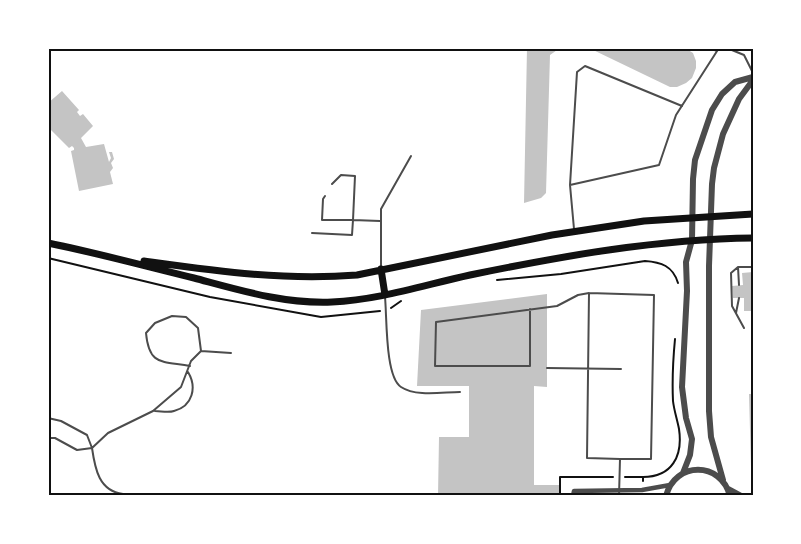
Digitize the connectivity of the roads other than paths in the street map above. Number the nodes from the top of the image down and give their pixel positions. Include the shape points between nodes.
1 (710, 48) edge
2 (727, 48) edge
3 (718, 50) edge
4 (753, 73) edge
5 (753, 78) edge
6 (682, 106) junction
7 (411, 156) dead end
8 (332, 184) dead end
9 (570, 185) junction
10 (324, 196) dead end
11 (753, 214) edge
12 (711, 217) junction
13 (692, 218) junction
14 (353, 220) junction
15 (380, 221) junction
16 (574, 231) junction
17 (312, 233) dead end
18 (710, 238) junction
19 (753, 238) edge
20 (692, 240) junction
21 (48, 243) edge
22 (112, 256) junction
23 (738, 267) junction
24 (753, 267) edge
25 (381, 269) junction
26 (739, 285) dead end
27 (589, 294) junction
28 (384, 295) junction
29 (739, 298) dead end
30 (530, 309) junction
31 (736, 314) junction
32 (744, 328) dead end
33 (201, 351) junction
34 (231, 353) dead end
35 (190, 366) junction
36 (547, 368) dead end
37 (588, 368) junction
38 (621, 369) dead end
39 (188, 372) junction
40 (460, 392) dead end
41 (153, 411) junction
42 (48, 418) edge
43 (48, 438) edge
44 (92, 448) junction
45 (620, 459) junction
46 (683, 473) junction
47 (723, 480) junction
48 (670, 485) junction
49 (728, 488) junction
50 (123, 494) dead end
51 (619, 494) edge
52 (573, 496) edge
53 (666, 496) edge
54 (730, 496) edge
55 (741, 496) edge

1 - 3 lane
2 - 4 lane via 744,55
3 - 6 lane
5 - 12 street via 723,134 714,168
5 - 13 street via 735,82 712,110 695,160
6 - 9 lane via 659,165
6 - 9 lane via 585,66 577,72
7 - 15 lane via 381,209
8 - 14 lane via 341,175 355,176
9 - 16 lane
10 - 14 lane via 322,220
11 - 12 main road
12 - 13 main road
12 - 18 street
13 - 16 main road
13 - 20 street
14 - 15 lane
14 - 17 lane via 352,235
15 - 25 lane
16 - 25 main road
18 - 19 main road
18 - 20 main road
18 - 47 street via 711,438
20 - 28 main road via 559,257
20 - 46 street via 686,262 682,387 692,439
21 - 22 main road
22 - 25 main road via 255,276 335,277
22 - 28 main road via 285,300 331,302
23 - 24 lane
23 - 26 lane
23 - 31 lane via 731,273 732,306
25 - 28 main road
27 - 30 lane via 557,306
27 - 37 lane
27 - 45 lane via 654,295 651,459
28 - 40 lane via 393,379 401,387 416,392
29 - 31 lane
30 - 30 lane via 436,322 435,366 530,366
31 - 32 lane
33 - 34 lane
33 - 35 lane
33 - 35 lane via 198,328 186,317 172,316 155,323 146,333 147,350 156,359
35 - 39 lane
36 - 37 lane
37 - 38 lane
37 - 45 lane via 587,458
39 - 41 lane via 181,387
39 - 41 lane via 194,382 188,402 171,412
41 - 44 lane via 108,433
42 - 44 lane via 87,435
43 - 44 lane via 77,450
44 - 50 lane via 102,483 114,493
45 - 51 lane
46 - 47 street via 713,472
46 - 48 street
47 - 49 street
48 - 51 street
48 - 53 street
49 - 54 street
49 - 55 street
51 - 52 street via 574,491

